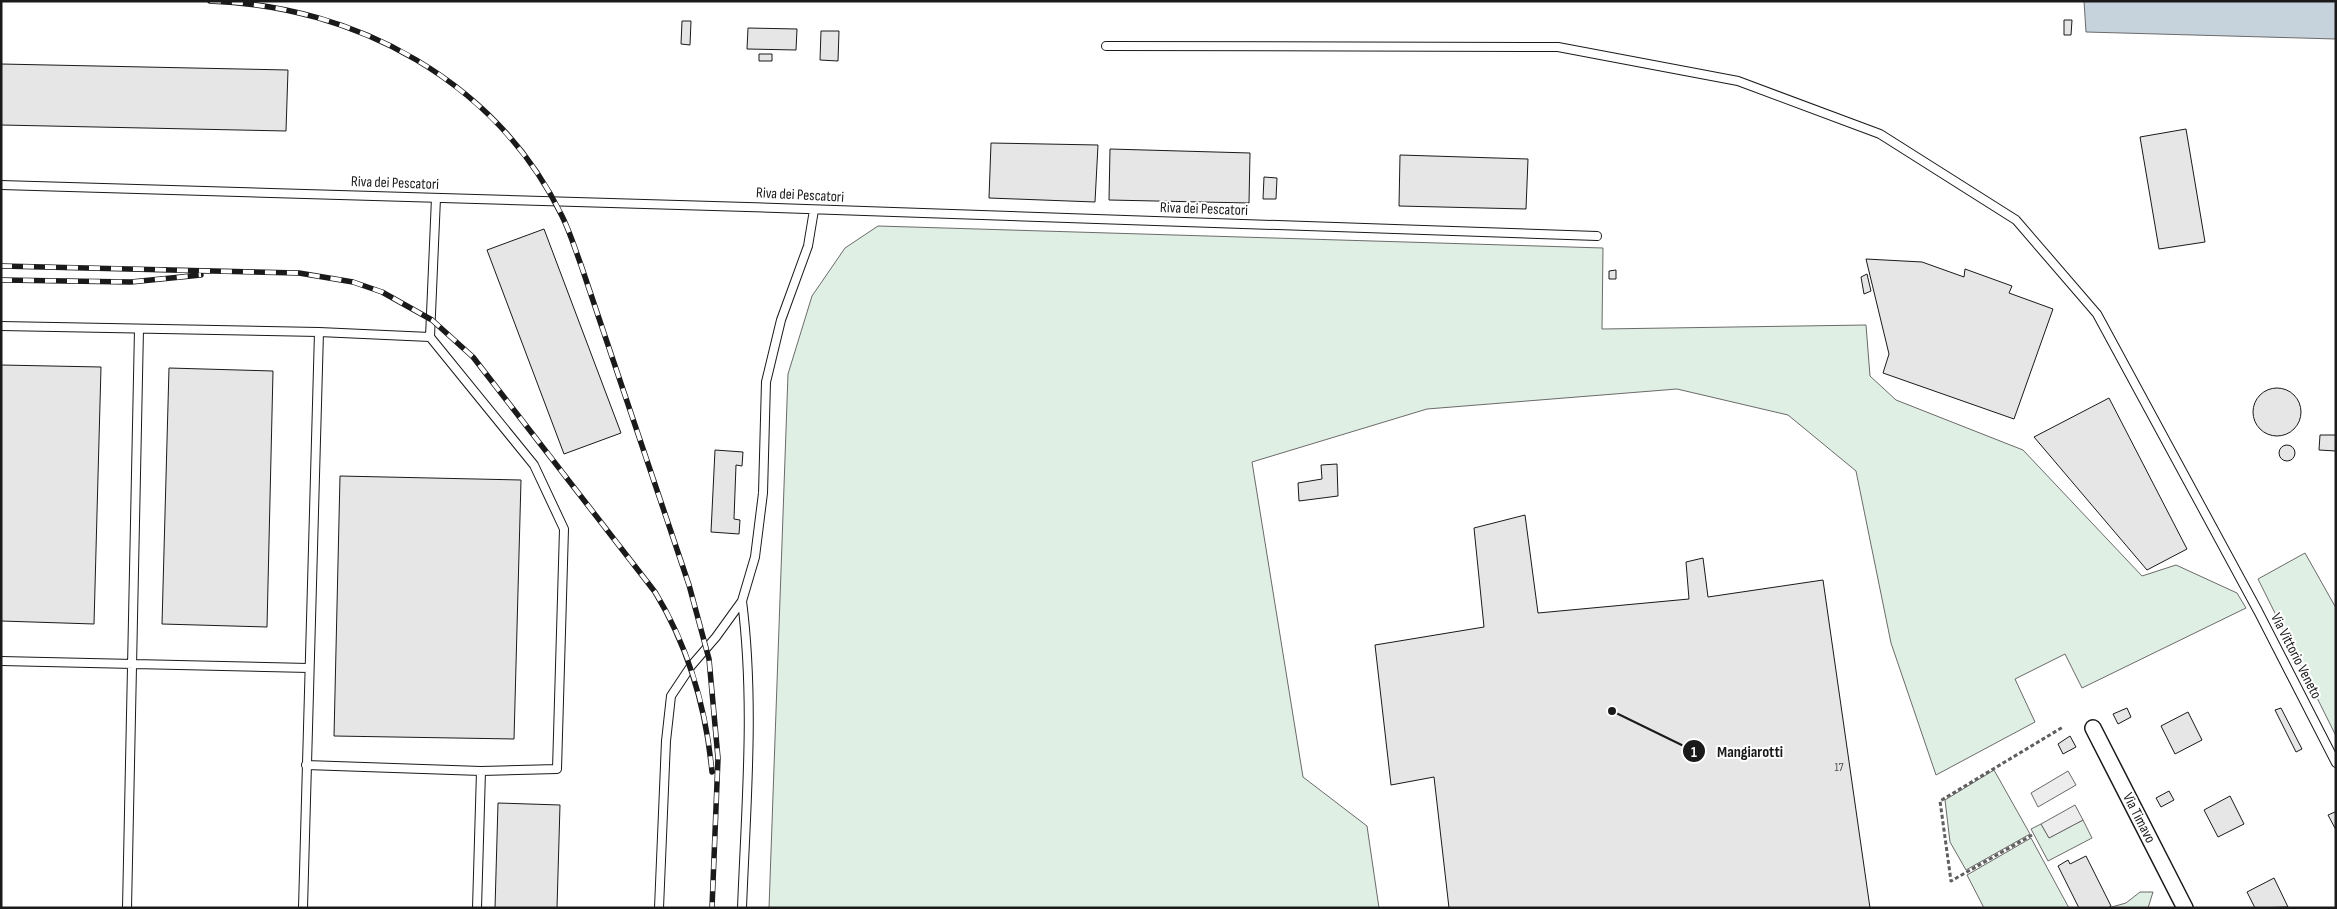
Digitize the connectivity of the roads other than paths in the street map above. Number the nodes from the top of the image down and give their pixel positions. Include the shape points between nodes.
1 (1106, 46) dead end
2 (1, 185) edge
3 (436, 198) junction
4 (814, 210) junction
5 (1597, 236) dead end
6 (1, 326) edge
7 (139, 329) junction
8 (319, 332) junction
9 (430, 337) junction
10 (742, 601) junction
11 (1, 661) edge
12 (132, 664) junction
13 (309, 668) junction
14 (2093, 728) dead end
15 (2336, 763) edge
16 (306, 765) junction
17 (481, 771) junction
18 (127, 908) edge
19 (304, 908) edge
20 (477, 908) edge
21 (658, 908) edge
22 (742, 908) edge
23 (2185, 908) edge

1 - 15 lane, Via Vittorio Veneto via 1558,46 1738,81 1880,134 2016,220 2098,314
2 - 3 lane, Riva dei Pescatori
3 - 4 lane, Riva dei Pescatori
3 - 9 lane
4 - 5 lane, Riva dei Pescatori
4 - 10 lane via 808,246 781,320 766,382 756,557
6 - 7 lane
7 - 8 lane
7 - 12 lane
8 - 9 lane
8 - 13 lane
9 - 17 lane via 534,465 564,529 557,769
10 - 21 lane via 671,696
10 - 22 lane via 750,713
11 - 12 lane
12 - 13 lane
12 - 18 lane
13 - 16 lane
14 - 23 street, Via Timavo
16 - 17 lane
16 - 19 lane
17 - 20 lane

